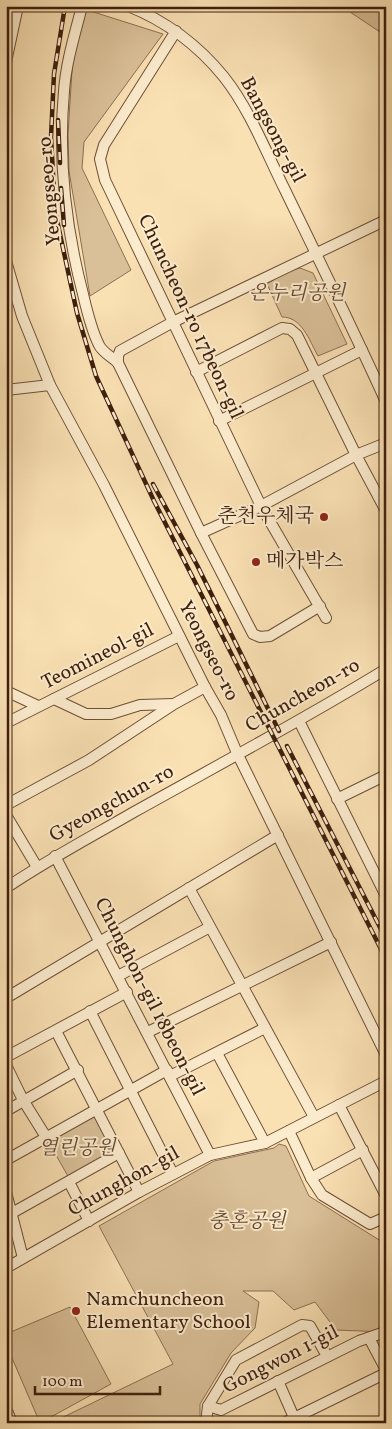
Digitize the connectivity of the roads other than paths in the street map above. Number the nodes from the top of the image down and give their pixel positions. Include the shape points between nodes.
1 (18, 6) edge
2 (82, 6) edge
3 (128, 6) edge
4 (176, 32) junction
5 (6, 62) edge
6 (386, 220) edge
7 (316, 254) junction
8 (6, 261) edge
9 (173, 322) junction
10 (362, 350) junction
11 (118, 363) junction
12 (196, 372) junction
13 (316, 373) junction
14 (50, 385) junction
15 (6, 390) edge
16 (386, 402) edge
17 (219, 420) junction
18 (386, 443) edge
19 (356, 455) junction
20 (261, 506) junction
21 (386, 511) edge
22 (201, 533) junction
23 (320, 606) junction
24 (326, 618) dead end
25 (179, 636) junction
26 (386, 669) edge
27 (205, 687) junction
28 (6, 691) edge
29 (54, 699) junction
30 (174, 704) junction
31 (38, 706) junction
32 (298, 721) junction
33 (6, 723) edge
34 (237, 753) junction
35 (386, 775) edge
36 (337, 799) junction
37 (6, 806) edge
38 (6, 815) edge
39 (278, 835) junction
40 (55, 856) junction
41 (37, 867) junction
42 (6, 888) edge
43 (189, 888) junction
44 (386, 896) edge
45 (210, 927) junction
46 (100, 942) junction
47 (331, 942) junction
48 (118, 976) junction
49 (243, 986) junction
50 (127, 992) junction
51 (6, 998) edge
52 (90, 1011) junction
53 (265, 1028) junction
54 (56, 1031) junction
55 (148, 1032) junction
56 (217, 1053) junction
57 (386, 1056) edge
58 (6, 1057) edge
59 (6, 1065) edge
60 (78, 1070) junction
61 (168, 1073) junction
62 (386, 1081) edge
63 (130, 1090) junction
64 (23, 1100) junction
65 (339, 1105) junction
66 (96, 1110) junction
67 (6, 1111) edge
68 (314, 1118) junction
69 (289, 1131) junction
70 (46, 1137) junction
71 (265, 1143) junction
72 (363, 1150) junction
73 (120, 1153) junction
74 (210, 1154) junction
75 (6, 1160) edge
76 (173, 1174) junction
77 (311, 1178) junction
78 (69, 1182) junction
79 (6, 1192) edge
80 (139, 1192) junction
81 (386, 1196) edge
82 (12, 1213) junction
83 (386, 1217) edge
84 (89, 1221) junction
85 (23, 1258) junction
86 (6, 1268) edge
87 (386, 1334) edge
88 (370, 1338) junction
89 (327, 1356) junction
90 (386, 1372) edge
91 (278, 1381) junction
92 (208, 1406) junction
93 (6, 1408) edge
94 (295, 1420) edge
95 (12, 1423) edge
96 (206, 1423) edge
97 (284, 1423) edge

1 - 5 street
2 - 11 street, Yeongseo-ro via 67,64 64,91 65,189 75,263 90,323 99,347
3 - 4 street, Bangsong-gil
4 - 7 street, Bangsong-gil via 206,56 243,106
4 - 9 street, Chuncheon-ro 17beon-gil via 107,139 100,159 105,180
6 - 7 street
7 - 9 street
7 - 10 street, Bangsong-gil
8 - 14 street, Yeongseo-ro via 22,316
9 - 11 street via 120,351
9 - 12 street, Chuncheon-ro 17beon-gil
10 - 13 street
10 - 16 street, Bangsong-gil
11 - 22 street, Yeongseo-ro
12 - 13 street via 282,328 297,335
12 - 17 street, Chuncheon-ro 17beon-gil
13 - 17 street
13 - 19 street
14 - 15 street
14 - 25 street, Yeongseo-ro
17 - 20 street, Chuncheon-ro 17beon-gil
18 - 19 street
19 - 20 street
19 - 21 street
20 - 22 street
20 - 23 street, Chuncheon-ro 17beon-gil
22 - 23 street, Yeongseo-ro via 254,634 270,636
23 - 24 street, Chuncheon-ro 17beon-gil
25 - 27 street, Yeongseo-ro
25 - 29 street, Teomineol-gil
26 - 32 street, Chuncheon-ro
27 - 30 street
27 - 34 street, Yeongseo-ro
28 - 31 street
29 - 30 street via 86,714 111,714 140,705
29 - 31 street, Teomineol-gil
30 - 37 street via 90,760
31 - 33 street, Teomineol-gil
32 - 34 street, Chuncheon-ro
32 - 36 street
34 - 39 street, Yeongseo-ro
34 - 40 street, Gyeongchun-ro
35 - 36 street
36 - 44 street
38 - 41 street
39 - 43 street
39 - 47 street, Yeongseo-ro
40 - 41 street, Gyeongchun-ro
40 - 46 street, Chunghon-gil 18beon-gil
41 - 42 street, Gyeongchun-ro
43 - 45 street
43 - 46 street
45 - 48 street
45 - 49 street
46 - 48 street, Chunghon-gil 18beon-gil
46 - 51 street
47 - 49 street
47 - 57 street, Yeongseo-ro
48 - 50 street, Chunghon-gil 18beon-gil
49 - 53 street
49 - 55 street
50 - 52 street
50 - 55 street, Chunghon-gil 18beon-gil
52 - 54 street
52 - 63 street
53 - 56 street
53 - 68 street
54 - 58 street
54 - 60 street
55 - 61 street, Chunghon-gil 18beon-gil
56 - 61 street
56 - 71 street
59 - 64 street
60 - 64 street
60 - 66 street
61 - 63 street
61 - 74 street, Chunghon-gil 18beon-gil
62 - 65 street, Chunghon-gil
63 - 66 street
63 - 76 street
64 - 67 street
64 - 70 street
65 - 68 street, Chunghon-gil
65 - 72 street
66 - 70 street
66 - 73 street
68 - 69 street, Chunghon-gil
69 - 71 street, Chunghon-gil
69 - 77 street
70 - 75 street
71 - 74 street, Chunghon-gil
72 - 77 street
72 - 81 street
73 - 78 street
73 - 80 street
74 - 76 street, Chunghon-gil
76 - 80 street, Chunghon-gil
77 - 83 street via 322,1195 370,1224
78 - 82 street
78 - 84 street
79 - 82 street
80 - 84 street, Chunghon-gil
82 - 85 street
84 - 85 street, Chunghon-gil
85 - 86 street, Chunghon-gil
87 - 88 street, Gongwon 1-gil
88 - 89 street, Gongwon 1-gil
88 - 90 street
89 - 91 street, Gongwon 1-gil
89 - 92 street via 310,1326 302,1325 236,1360
90 - 94 street
91 - 92 street, Gongwon 1-gil via 222,1410
91 - 94 street
92 - 96 street
93 - 95 street
94 - 97 street

